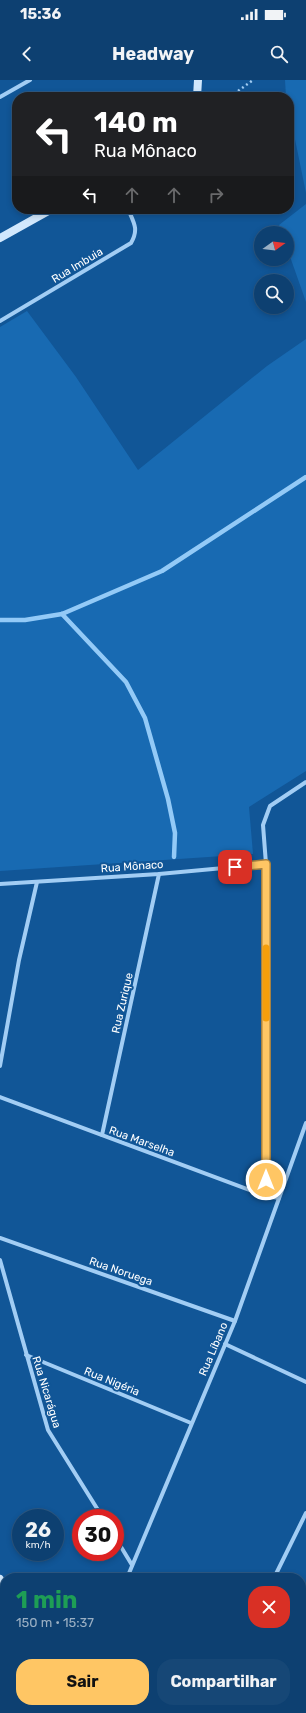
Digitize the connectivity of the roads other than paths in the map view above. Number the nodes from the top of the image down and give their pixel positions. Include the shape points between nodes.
1 (30, 80) edge
2 (198, 80) edge
3 (197, 92) edge
4 (0, 97) edge
5 (43, 214) edge
6 (130, 214) edge
7 (0, 238) edge
8 (0, 321) edge
9 (306, 782) edge
10 (266, 864) junction
11 (159, 874) junction
12 (37, 882) junction
13 (0, 884) edge
14 (0, 1066) edge
15 (0, 1097) edge
16 (306, 1123) edge
17 (102, 1135) junction
18 (266, 1196) junction
19 (279, 1198) junction
20 (0, 1238) edge
21 (0, 1260) edge
22 (235, 1321) junction
23 (225, 1344) junction
24 (26, 1356) junction
25 (306, 1382) edge
26 (191, 1423) junction
27 (97, 1509) edge
28 (306, 1513) edge
29 (124, 1552) edge
30 (132, 1565) junction
31 (129, 1573) edge
32 (276, 1573) edge

1 - 4 street
2 - 3 street
5 - 7 street
6 - 8 street, Rua Imbuia via 136,235 131,243
9 - 10 street via 270,806 263,825
10 - 11 street, Rua Mônaco
10 - 18 street
11 - 12 street, Rua Mônaco
11 - 17 street, Rua Zurique
12 - 13 street, Rua Mônaco
12 - 14 street via 19,960
15 - 17 street, Rua Marselha
16 - 19 street, Rua Líbano
17 - 18 street, Rua Marselha
18 - 19 street, Rua Marselha
19 - 22 street, Rua Líbano
20 - 22 street, Rua Noruega
21 - 24 street, Rua Nicarágua
22 - 23 street, Rua Líbano
23 - 25 street
23 - 26 street, Rua Líbano
24 - 26 street, Rua Nigéria
24 - 27 street, Rua Nicarágua via 48,1430
26 - 30 street, Rua Líbano
28 - 32 street
29 - 30 street
30 - 31 street, Rua Líbano

